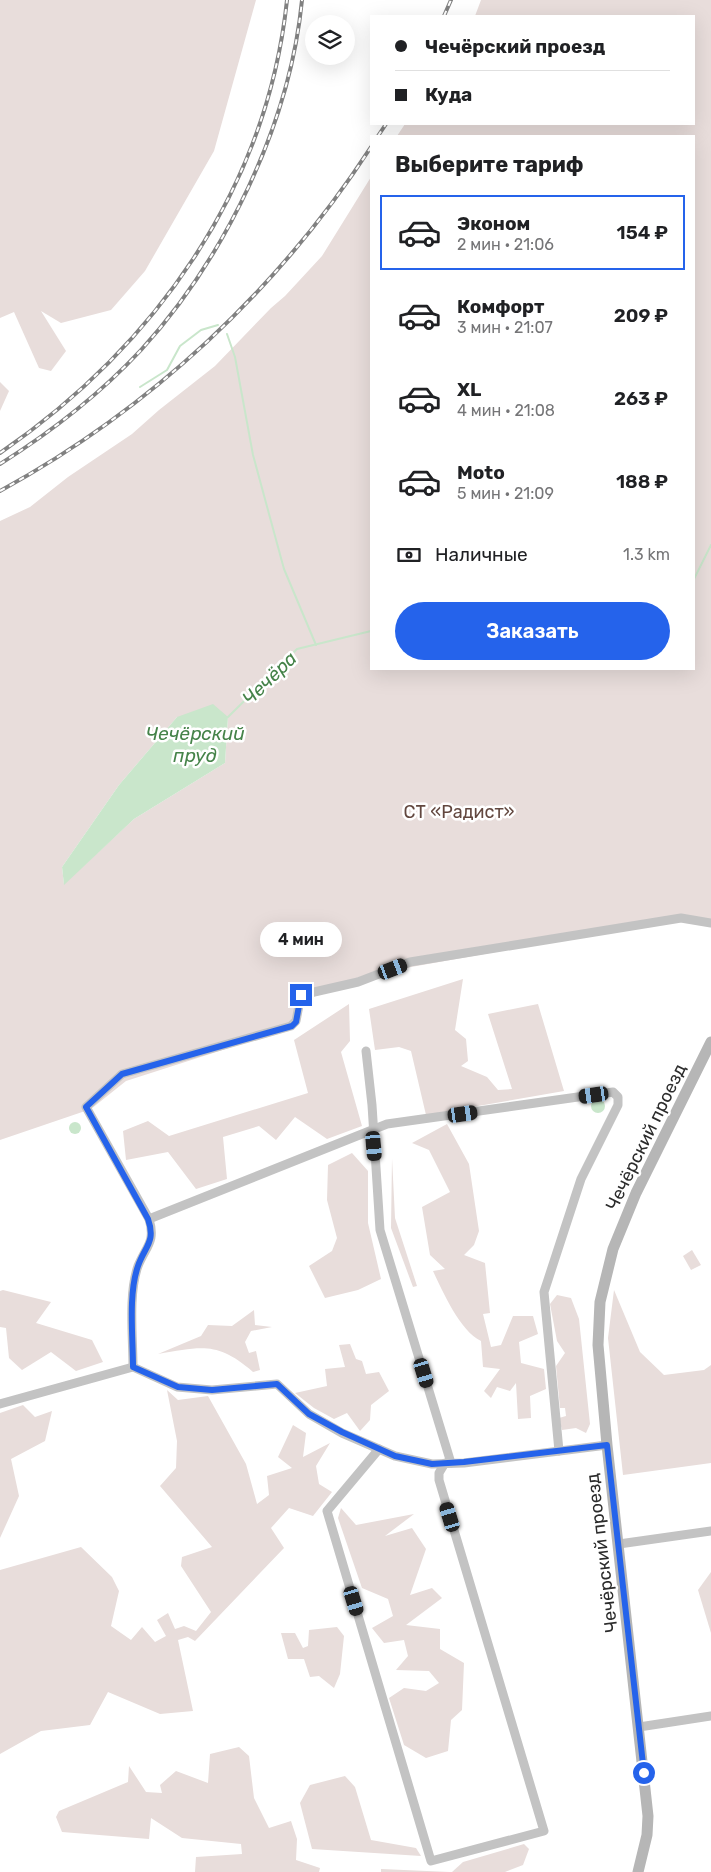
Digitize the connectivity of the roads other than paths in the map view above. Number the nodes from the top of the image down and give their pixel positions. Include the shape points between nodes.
1 (711, 923) edge
2 (711, 1042) edge
3 (366, 1051) dead end
4 (707, 1060) edge
5 (372, 1129) junction
6 (148, 1219) junction
7 (133, 1367) junction
8 (0, 1404) edge
9 (607, 1445) junction
10 (379, 1449) junction
11 (560, 1451) junction
12 (448, 1463) junction
13 (711, 1531) edge
14 (619, 1544) junction
15 (711, 1716) edge
16 (639, 1726) junction
17 (638, 1872) edge

1 - 6 street via 681,918 410,962 358,982 301,995 296,1022 292,1026 122,1074 86,1107
2 - 4 main road, Чечёрский проезд
3 - 5 street
4 - 9 main road, Чечёрский проезд via 636,1193 609,1263 600,1302 598,1345
5 - 6 street
5 - 11 street via 387,1124 613,1092 618,1097 618,1105 581,1179 544,1292
5 - 12 street via 380,1230
6 - 7 street via 152,1228 150,1244 138,1266 134,1291
7 - 8 street
7 - 10 street via 178,1387 212,1390 277,1384 309,1414
9 - 11 street
9 - 14 main road, Чечёрский проезд
10 - 12 street via 432,1464
10 - 12 street via 327,1511 431,1861 544,1831 439,1480 439,1473
11 - 12 street
13 - 14 street
14 - 16 main road, Чечёрский проезд
15 - 16 street
16 - 17 main road, Чечёрский проезд via 648,1835

